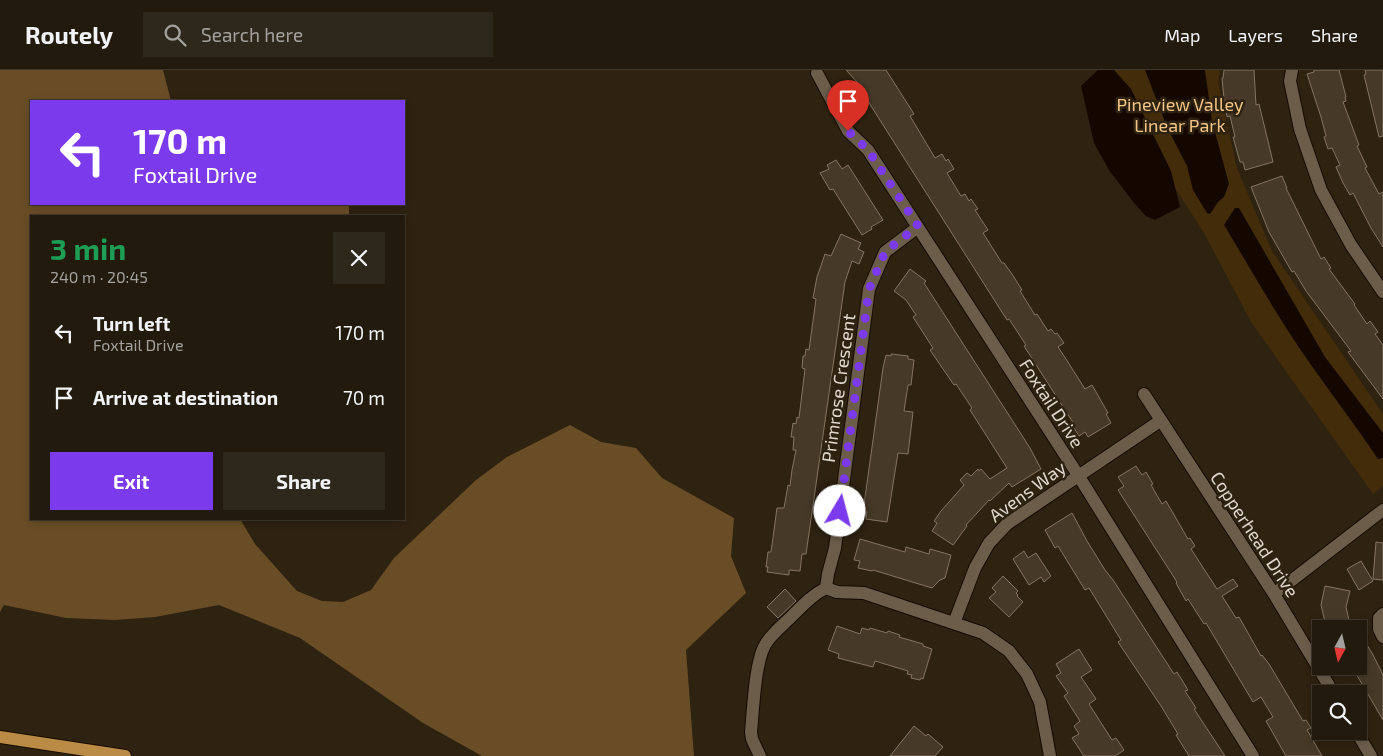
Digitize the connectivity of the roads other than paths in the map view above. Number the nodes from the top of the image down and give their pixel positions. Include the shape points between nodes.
1 (1292, 70) edge
2 (817, 74) dead end
3 (918, 226) junction
4 (1383, 292) edge
5 (1144, 394) dead end
6 (1160, 421) junction
7 (1078, 476) junction
8 (1383, 510) edge
9 (826, 588) junction
10 (1274, 594) junction
11 (1383, 614) edge
12 (954, 623) junction
13 (1383, 637) edge
14 (1329, 685) edge
15 (0, 737) edge
16 (1361, 740) edge
17 (125, 756) edge
18 (760, 756) edge
19 (1050, 756) edge
20 (1253, 756) edge
21 (1371, 756) edge

1 - 4 street via 1290,81 1300,129 1321,190 1351,245
2 - 3 street, Foxtail Drive via 848,131 868,150
3 - 7 street, Foxtail Drive
3 - 9 street, Primrose Crescent via 885,252 869,289 835,548
5 - 6 street, Copperhead Drive
6 - 7 street, Avens Way
6 - 10 street, Copperhead Drive
7 - 12 street, Avens Way via 1007,524 989,543 975,568
7 - 20 street, Foxtail Drive
8 - 10 street
9 - 12 street via 837,592 864,593
9 - 18 street via 794,613 763,648 751,732
10 - 14 street, Copperhead Drive
11 - 13 street via 1379,630
12 - 19 street via 983,633 1009,651 1028,674 1040,702
15 - 17 main road
16 - 21 street

